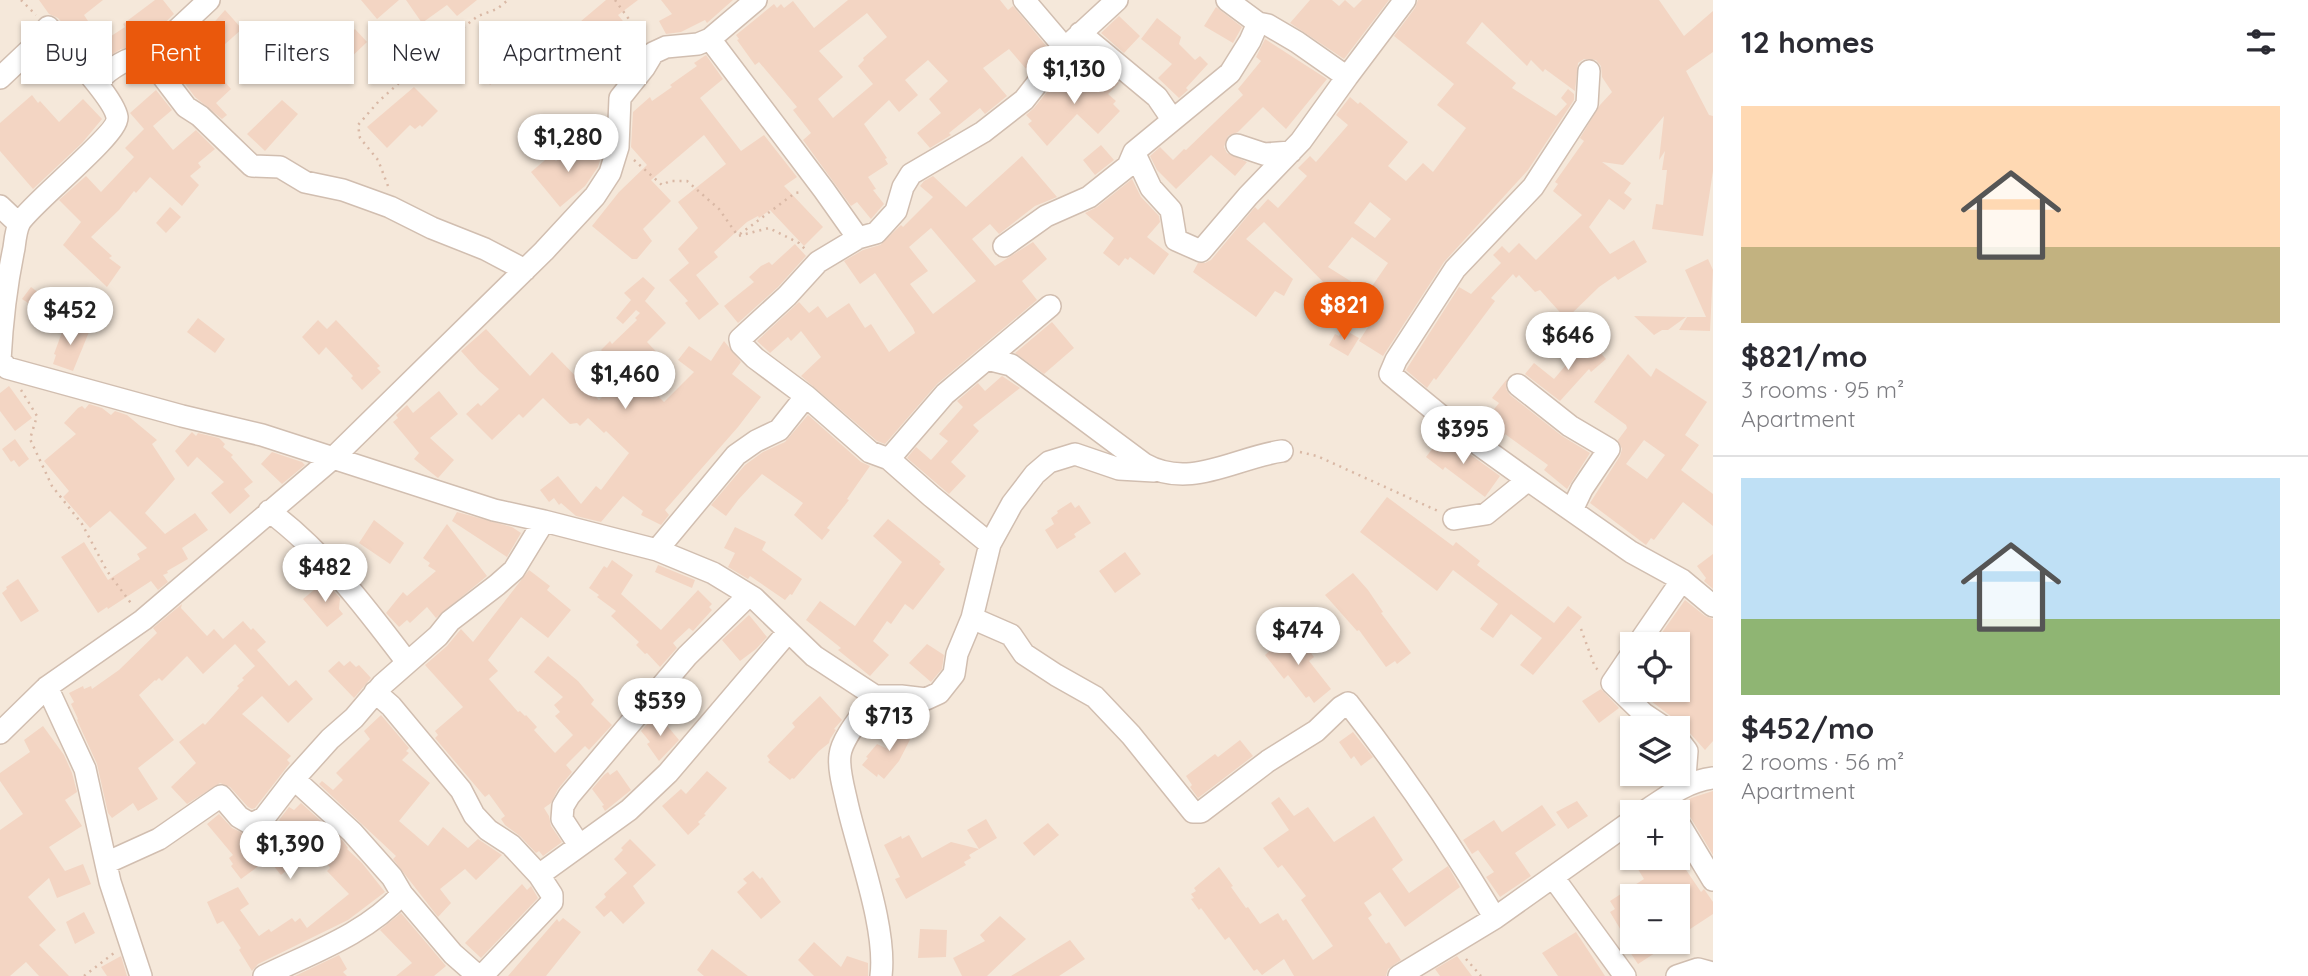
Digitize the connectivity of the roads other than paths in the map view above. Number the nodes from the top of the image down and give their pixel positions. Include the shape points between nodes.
1 (209, 0) edge
2 (757, 0) edge
3 (1024, 0) edge
4 (1117, 0) edge
5 (1227, 0) edge
6 (1405, 0) edge
7 (187, 21) edge
8 (1258, 23) junction
9 (710, 39) junction
10 (1072, 40) junction
11 (21, 59) edge
12 (1589, 71) dead end
13 (1347, 77) junction
14 (0, 78) edge
15 (98, 84) edge
16 (169, 84) edge
17 (1172, 119) junction
18 (1237, 145) dead end
19 (1134, 152) junction
20 (1291, 152) junction
21 (0, 206) edge
22 (19, 224) junction
23 (858, 238) junction
24 (1004, 246) dead end
25 (524, 270) junction
26 (1050, 306) dead end
27 (986, 359) junction
28 (7, 370) edge
29 (1518, 384) dead end
30 (806, 396) junction
31 (1282, 451) road end
32 (333, 458) junction
33 (890, 459) junction
34 (1156, 471) junction
35 (1528, 480) junction
36 (1572, 510) junction
37 (269, 511) junction
38 (1454, 519) road end
39 (544, 521) junction
40 (990, 544) junction
41 (657, 550) junction
42 (1682, 580) junction
43 (749, 595) junction
44 (1713, 606) edge
45 (972, 618) junction
46 (788, 632) junction
47 (1646, 632) edge
48 (407, 663) junction
49 (1620, 671) edge
50 (47, 687) junction
51 (1620, 690) edge
52 (375, 692) junction
53 (875, 696) junction
54 (1632, 702) edge
55 (1648, 716) edge
56 (0, 733) edge
57 (1713, 778) edge
58 (294, 779) junction
59 (1671, 800) edge
60 (1620, 829) edge
61 (1690, 842) edge
62 (579, 845) junction
63 (106, 863) junction
64 (539, 875) junction
65 (1553, 877) junction
66 (1713, 880) edge
67 (402, 894) junction
68 (1495, 918) junction
69 (1713, 973) edge
70 (141, 976) edge
71 (264, 976) edge
72 (480, 976) edge
73 (881, 976) edge
74 (1399, 976) edge
75 (1625, 976) edge
76 (1677, 976) edge

1 - 7 street
2 - 9 street
3 - 10 street
4 - 10 street
5 - 8 street
6 - 13 street
8 - 13 street via 1297,42
8 - 17 street via 1230,72
9 - 23 street
9 - 25 street via 653,52 620,98 618,146 610,173 595,196
10 - 17 street via 1157,97
10 - 23 street via 1024,100 983,132 911,174 896,211 876,233
11 - 14 street
12 - 35 street via 1587,104 1533,187 1455,269 1390,374
13 - 20 street
15 - 22 street via 117,115 116,124
16 - 25 street via 186,107 252,166 281,167 305,182 390,207
17 - 19 street
18 - 20 street via 1264,155
19 - 20 street via 1151,188 1171,210 1176,240 1201,251
19 - 24 street via 1128,166 1089,197 1046,216
21 - 22 street
22 - 28 street via 2,330 0,360
23 - 30 street via 818,262 740,339 755,358
25 - 32 street
26 - 27 street
27 - 33 street via 945,394
27 - 34 street via 1011,365
28 - 32 street via 262,435
29 - 36 street via 1570,426 1609,449
30 - 33 street via 870,452
30 - 41 street via 779,430 736,455
31 - 34 street via 1192,475
32 - 37 street
32 - 39 street via 494,510
33 - 40 street
34 - 40 street via 1119,469 1074,454 1049,462 1012,504
35 - 36 street
35 - 38 street via 1486,514
36 - 42 street via 1631,552
37 - 48 street via 327,562
37 - 50 street via 143,620
39 - 41 street
39 - 48 street via 514,570
40 - 45 street
41 - 43 street via 713,573
42 - 44 street
42 - 47 street
43 - 46 street
43 - 62 street via 679,665 569,796 562,819
45 - 53 street via 954,674 939,693 926,698
45 - 68 street via 1011,635 1024,654 1095,697 1194,812 1201,812 1317,731 1348,704 1449,842
46 - 53 street via 814,656
46 - 62 street via 668,773 629,810
48 - 52 street
49 - 51 street via 1612,683
50 - 56 street
50 - 63 street via 85,769
52 - 58 street
52 - 64 street via 461,790 474,815 512,845
53 - 73 street via 849,731 839,757 882,950
54 - 55 street
57 - 59 street via 1701,779
58 - 63 street via 264,818 251,824 220,796 159,839
58 - 67 street via 352,832
60 - 65 street
61 - 66 street
62 - 64 street
63 - 70 street
64 - 72 street via 552,902
65 - 68 street
65 - 75 street
67 - 71 street via 353,933
67 - 72 street via 453,954
68 - 74 street
69 - 76 street via 1698,969

